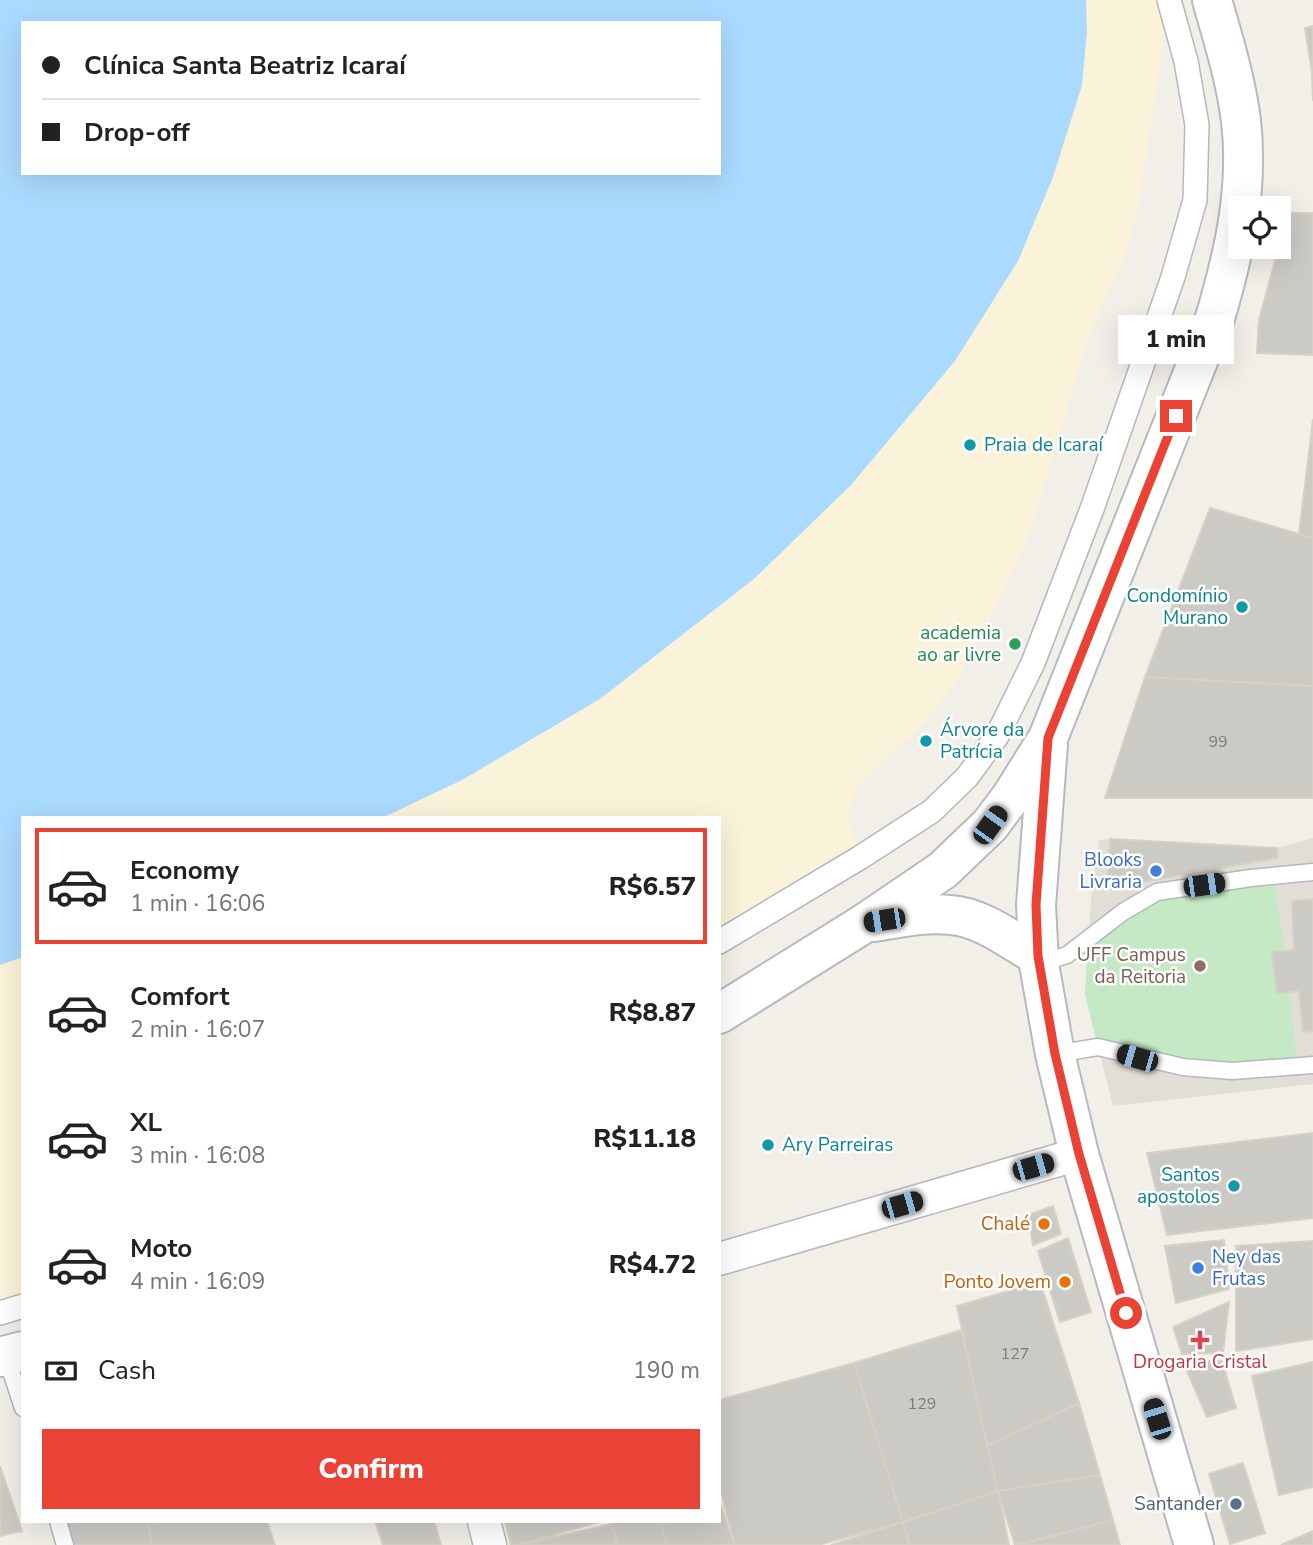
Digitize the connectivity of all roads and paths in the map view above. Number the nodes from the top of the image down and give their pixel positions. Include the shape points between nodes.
1 (1169, 0) edge
2 (1212, 0) edge
3 (1048, 738) junction
4 (1313, 872) edge
5 (865, 923) junction
6 (721, 941) edge
7 (1039, 960) junction
8 (721, 1013) edge
9 (1055, 1054) junction
10 (1313, 1065) edge
11 (1079, 1154) junction
12 (721, 1258) edge
13 (21, 1308) edge
14 (0, 1313) edge
15 (10, 1355) edge
16 (21, 1400) edge
17 (59, 1523) edge
18 (485, 1523) edge
19 (65, 1545) edge
20 (491, 1545) edge
21 (1194, 1545) edge

1 - 6 street via 1197,125 1195,200 1137,381 1033,663 997,736 967,778 932,811
2 - 3 main road via 1241,121 1241,211 1231,261 1215,318
3 - 5 main road via 990,825 967,850
3 - 7 main road via 1036,905
4 - 7 lane via 1157,891 1067,956
5 - 7 main road via 922,914 953,915 982,924
5 - 8 main road
7 - 9 main road
9 - 10 lane via 1098,1047 1183,1067 1232,1071
9 - 11 main road
11 - 12 street
11 - 21 main road
13 - 14 street
15 - 16 lane
17 - 19 lane
18 - 20 street

